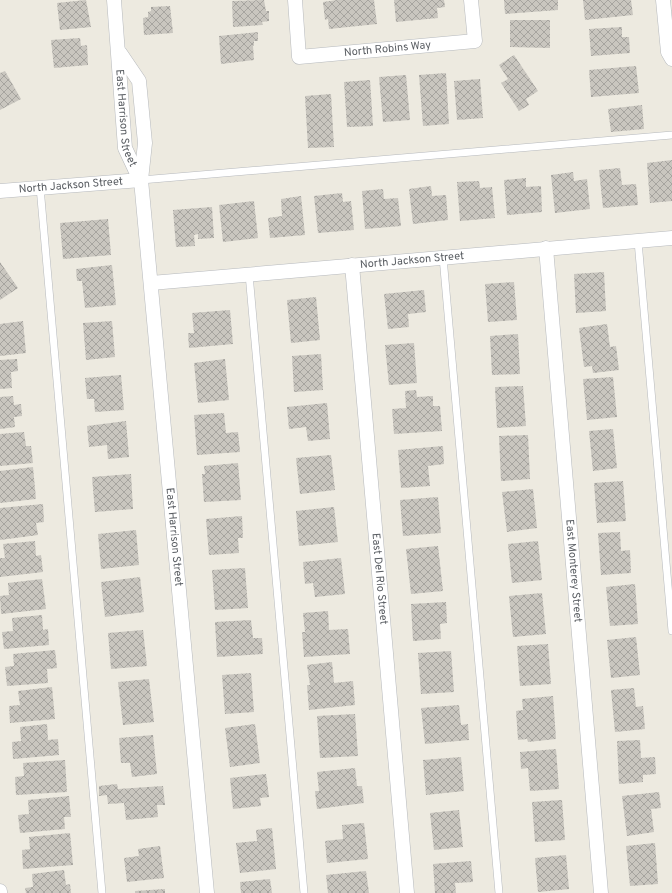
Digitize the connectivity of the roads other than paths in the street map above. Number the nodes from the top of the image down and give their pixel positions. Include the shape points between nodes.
1 (114, 0) edge
2 (295, 0) edge
3 (471, 0) edge
4 (663, 0) edge
5 (120, 53) junction
6 (672, 59) edge
7 (672, 136) edge
8 (141, 180) junction
9 (40, 187) junction
10 (0, 191) edge
11 (672, 238) edge
12 (638, 241) junction
13 (546, 248) junction
14 (443, 257) junction
15 (352, 265) junction
16 (249, 274) junction
17 (151, 283) junction
18 (672, 631) edge
19 (102, 893) edge
20 (207, 893) edge
21 (304, 893) edge
22 (407, 893) edge
23 (499, 893) edge
24 (601, 893) edge

1 - 5 street, East Harrison Street
2 - 3 street, North Robins Way via 299,57 475,41
4 - 6 street via 668,52
5 - 8 street, East Harrison Street via 120,85 126,148
5 - 8 street, East Harrison Street via 139,81 145,143
7 - 8 lane
8 - 9 street, North Jackson Street
8 - 17 street, East Harrison Street
9 - 10 street, North Jackson Street
9 - 19 lane
11 - 12 street, North Jackson Street
12 - 13 street, North Jackson Street
12 - 18 lane
13 - 14 street, North Jackson Street
13 - 24 street, East Monterey Street
14 - 15 street, North Jackson Street
14 - 23 lane
15 - 16 street, North Jackson Street
15 - 22 street, East Del Rio Street
16 - 17 street, North Jackson Street
16 - 21 lane
17 - 20 street, East Harrison Street

